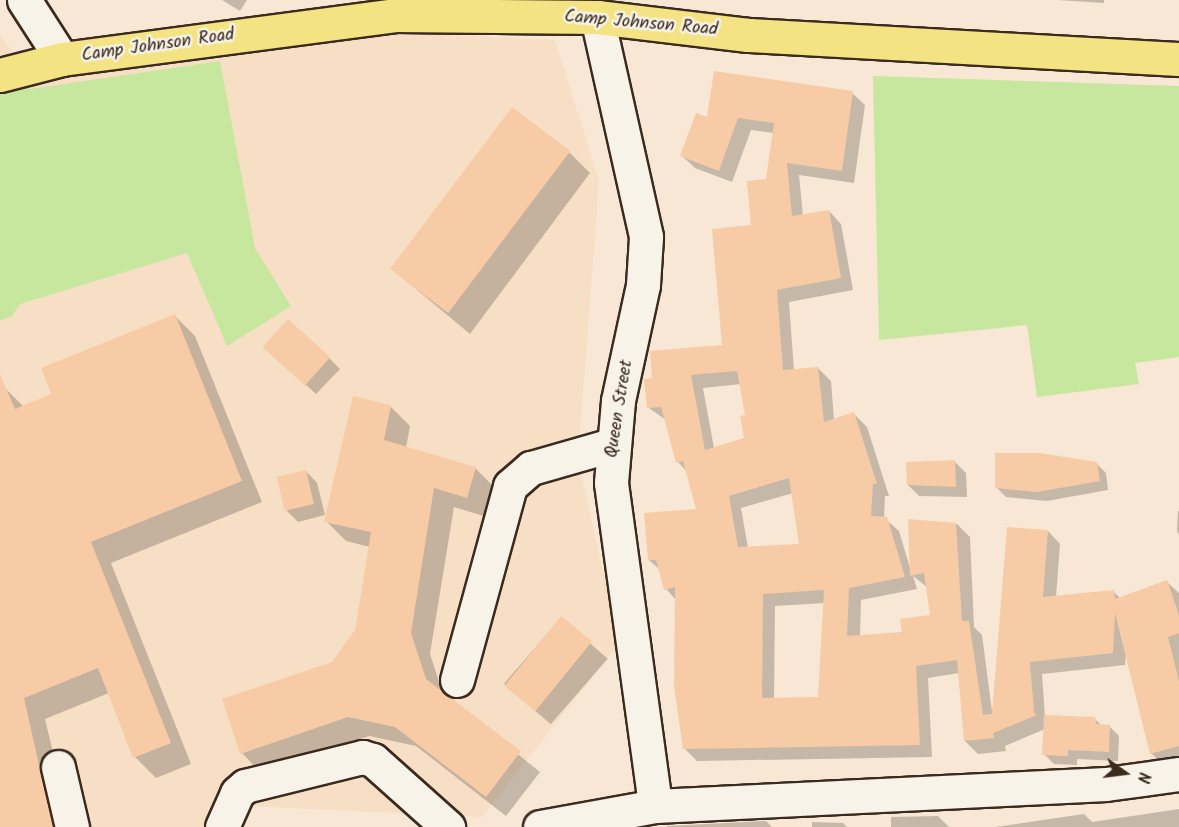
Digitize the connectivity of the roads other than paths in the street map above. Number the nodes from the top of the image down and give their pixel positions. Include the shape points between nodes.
1 (24, 0) edge
2 (597, 17) junction
3 (62, 59) junction
4 (1179, 59) edge
5 (0, 75) edge
6 (612, 445) junction
7 (457, 680) dead end
8 (58, 767) dead end
9 (1179, 774) edge
10 (655, 806) junction
11 (72, 827) edge
12 (222, 827) edge
13 (448, 827) edge
14 (540, 827) edge

1 - 3 street
2 - 3 main road, Camp Johnson Road via 395,15
2 - 4 main road, Camp Johnson Road via 748,35
2 - 6 street, Queen Street via 646,237 643,285
3 - 5 main road, Camp Johnson Road
6 - 7 street via 531,468 510,486
6 - 10 street, Queen Street via 614,514
8 - 11 street
9 - 10 street via 1106,784
10 - 14 street
12 - 13 street via 237,793 245,786 362,757 373,760

